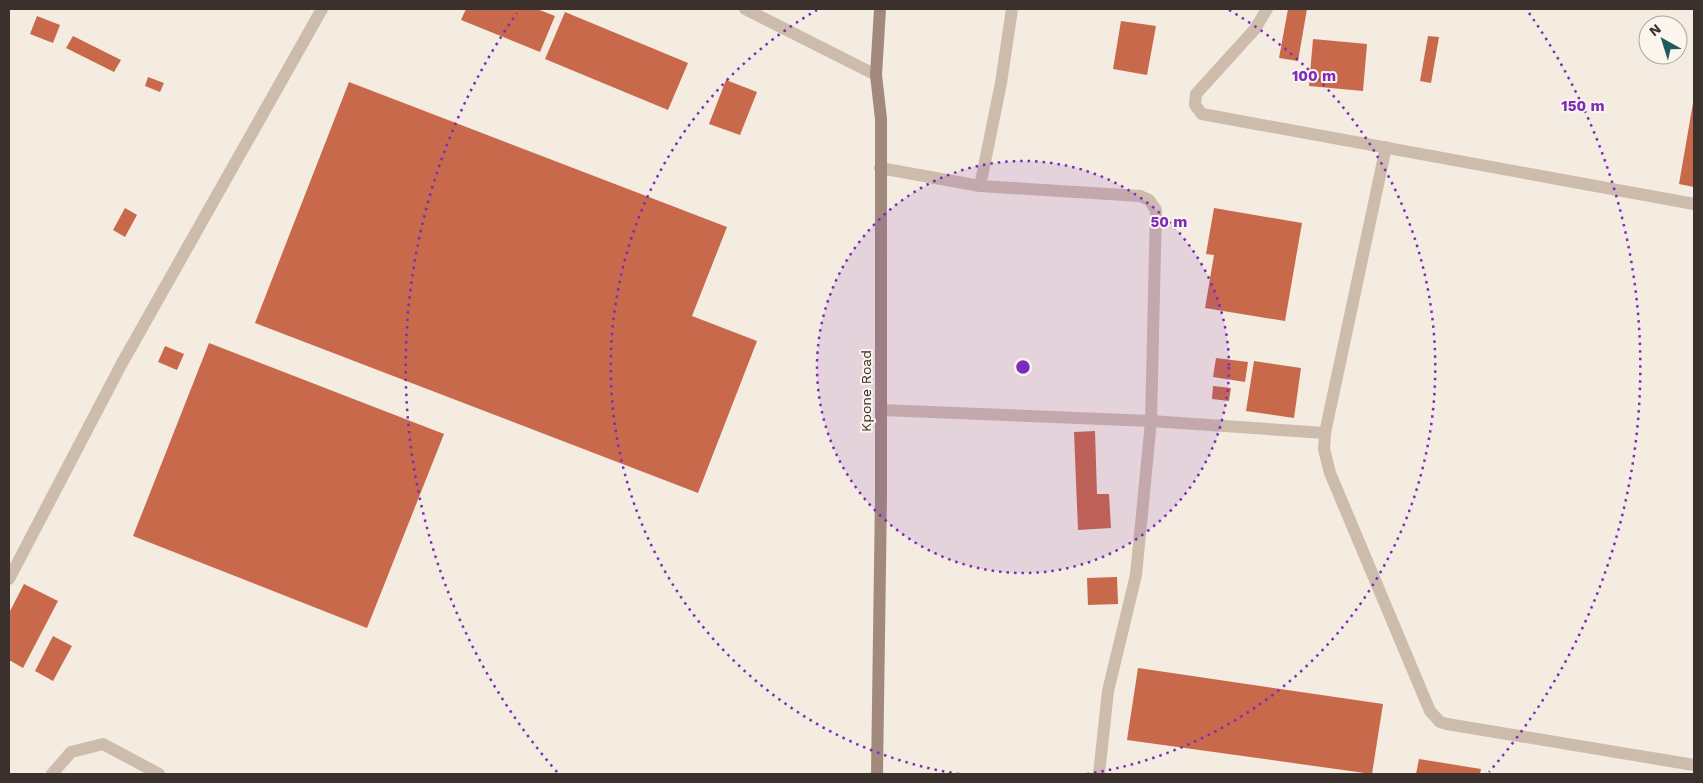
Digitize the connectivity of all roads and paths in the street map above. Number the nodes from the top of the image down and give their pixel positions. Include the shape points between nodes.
1 (322, 9) edge
2 (745, 9) edge
3 (880, 9) edge
4 (1012, 9) edge
5 (1268, 9) edge
6 (876, 75) junction
7 (1386, 147) junction
8 (880, 168) junction
9 (980, 186) junction
10 (1694, 204) edge
11 (882, 410) junction
12 (1152, 421) junction
13 (1325, 433) junction
14 (9, 579) edge
15 (1694, 765) edge
16 (52, 774) edge
17 (159, 774) edge
18 (877, 774) edge
19 (1099, 774) edge

1 - 14 lane via 121,365
2 - 6 lane
3 - 6 main road, Kpone Road
4 - 9 lane
5 - 7 lane via 1255,29 1196,94 1195,105 1202,114
6 - 8 main road, Kpone Road via 881,119
7 - 10 lane
7 - 13 lane
8 - 9 lane
8 - 11 main road, Kpone Road
9 - 12 lane via 1140,196 1154,204
11 - 12 lane
11 - 18 main road, Kpone Road
12 - 13 lane
12 - 19 lane via 1136,575 1108,691
13 - 15 lane via 1324,450 1330,473 1426,703 1440,722
16 - 17 lane via 71,752 103,744

